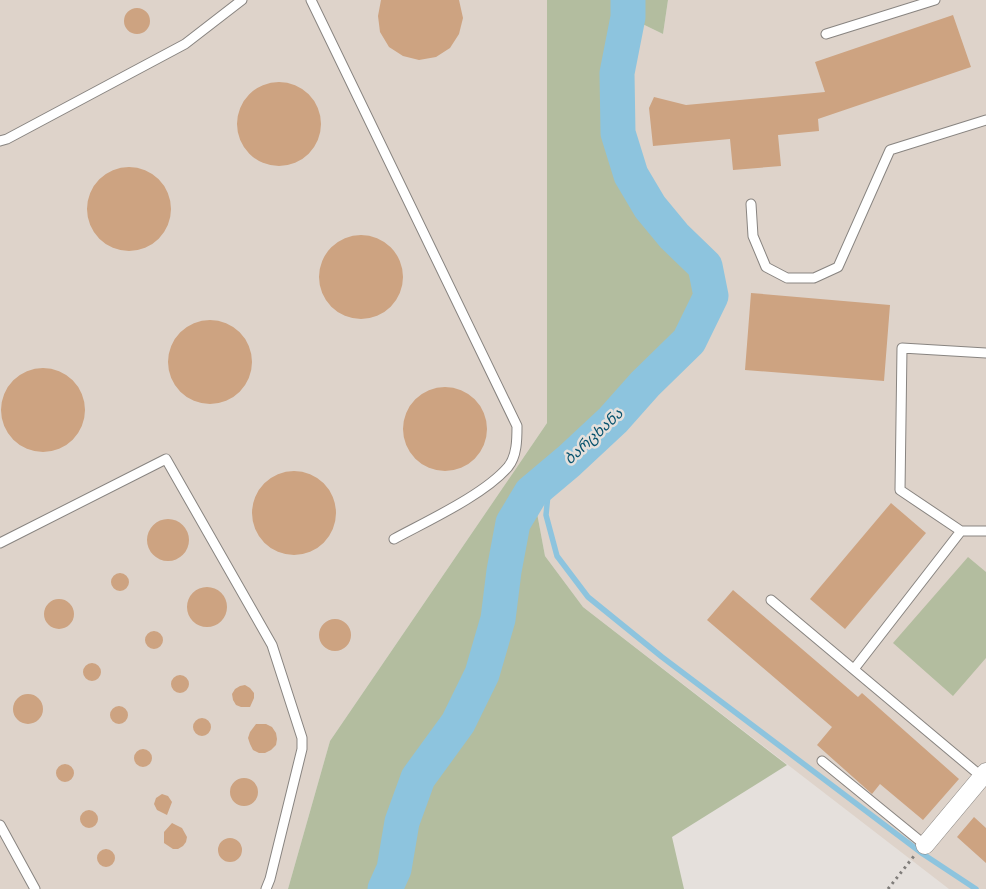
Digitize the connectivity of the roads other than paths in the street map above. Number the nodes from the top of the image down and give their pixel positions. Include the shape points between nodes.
1 (242, 0) edge
2 (311, 0) edge
3 (935, 0) edge
4 (826, 34) dead end
5 (986, 120) edge
6 (0, 141) edge
7 (751, 204) dead end
8 (986, 353) edge
9 (961, 530) junction
10 (986, 531) edge
11 (394, 539) dead end
12 (0, 543) edge
13 (771, 600) dead end
14 (854, 669) junction
15 (822, 761) dead end
16 (984, 774) edge
17 (0, 825) edge
18 (920, 850) joint
19 (34, 889) edge
20 (266, 889) edge

1 - 6 lane via 185,44
2 - 11 lane via 517,426 516,446 509,466 477,493
3 - 4 lane
5 - 7 lane via 890,150 838,267 814,278 787,278 766,266 753,236
8 - 9 lane via 902,348 900,490
9 - 10 lane
9 - 14 lane
12 - 20 lane via 166,458 272,645 302,738 302,749
13 - 14 lane
14 - 16 lane
15 - 18 lane
16 - 18 street
17 - 19 lane

